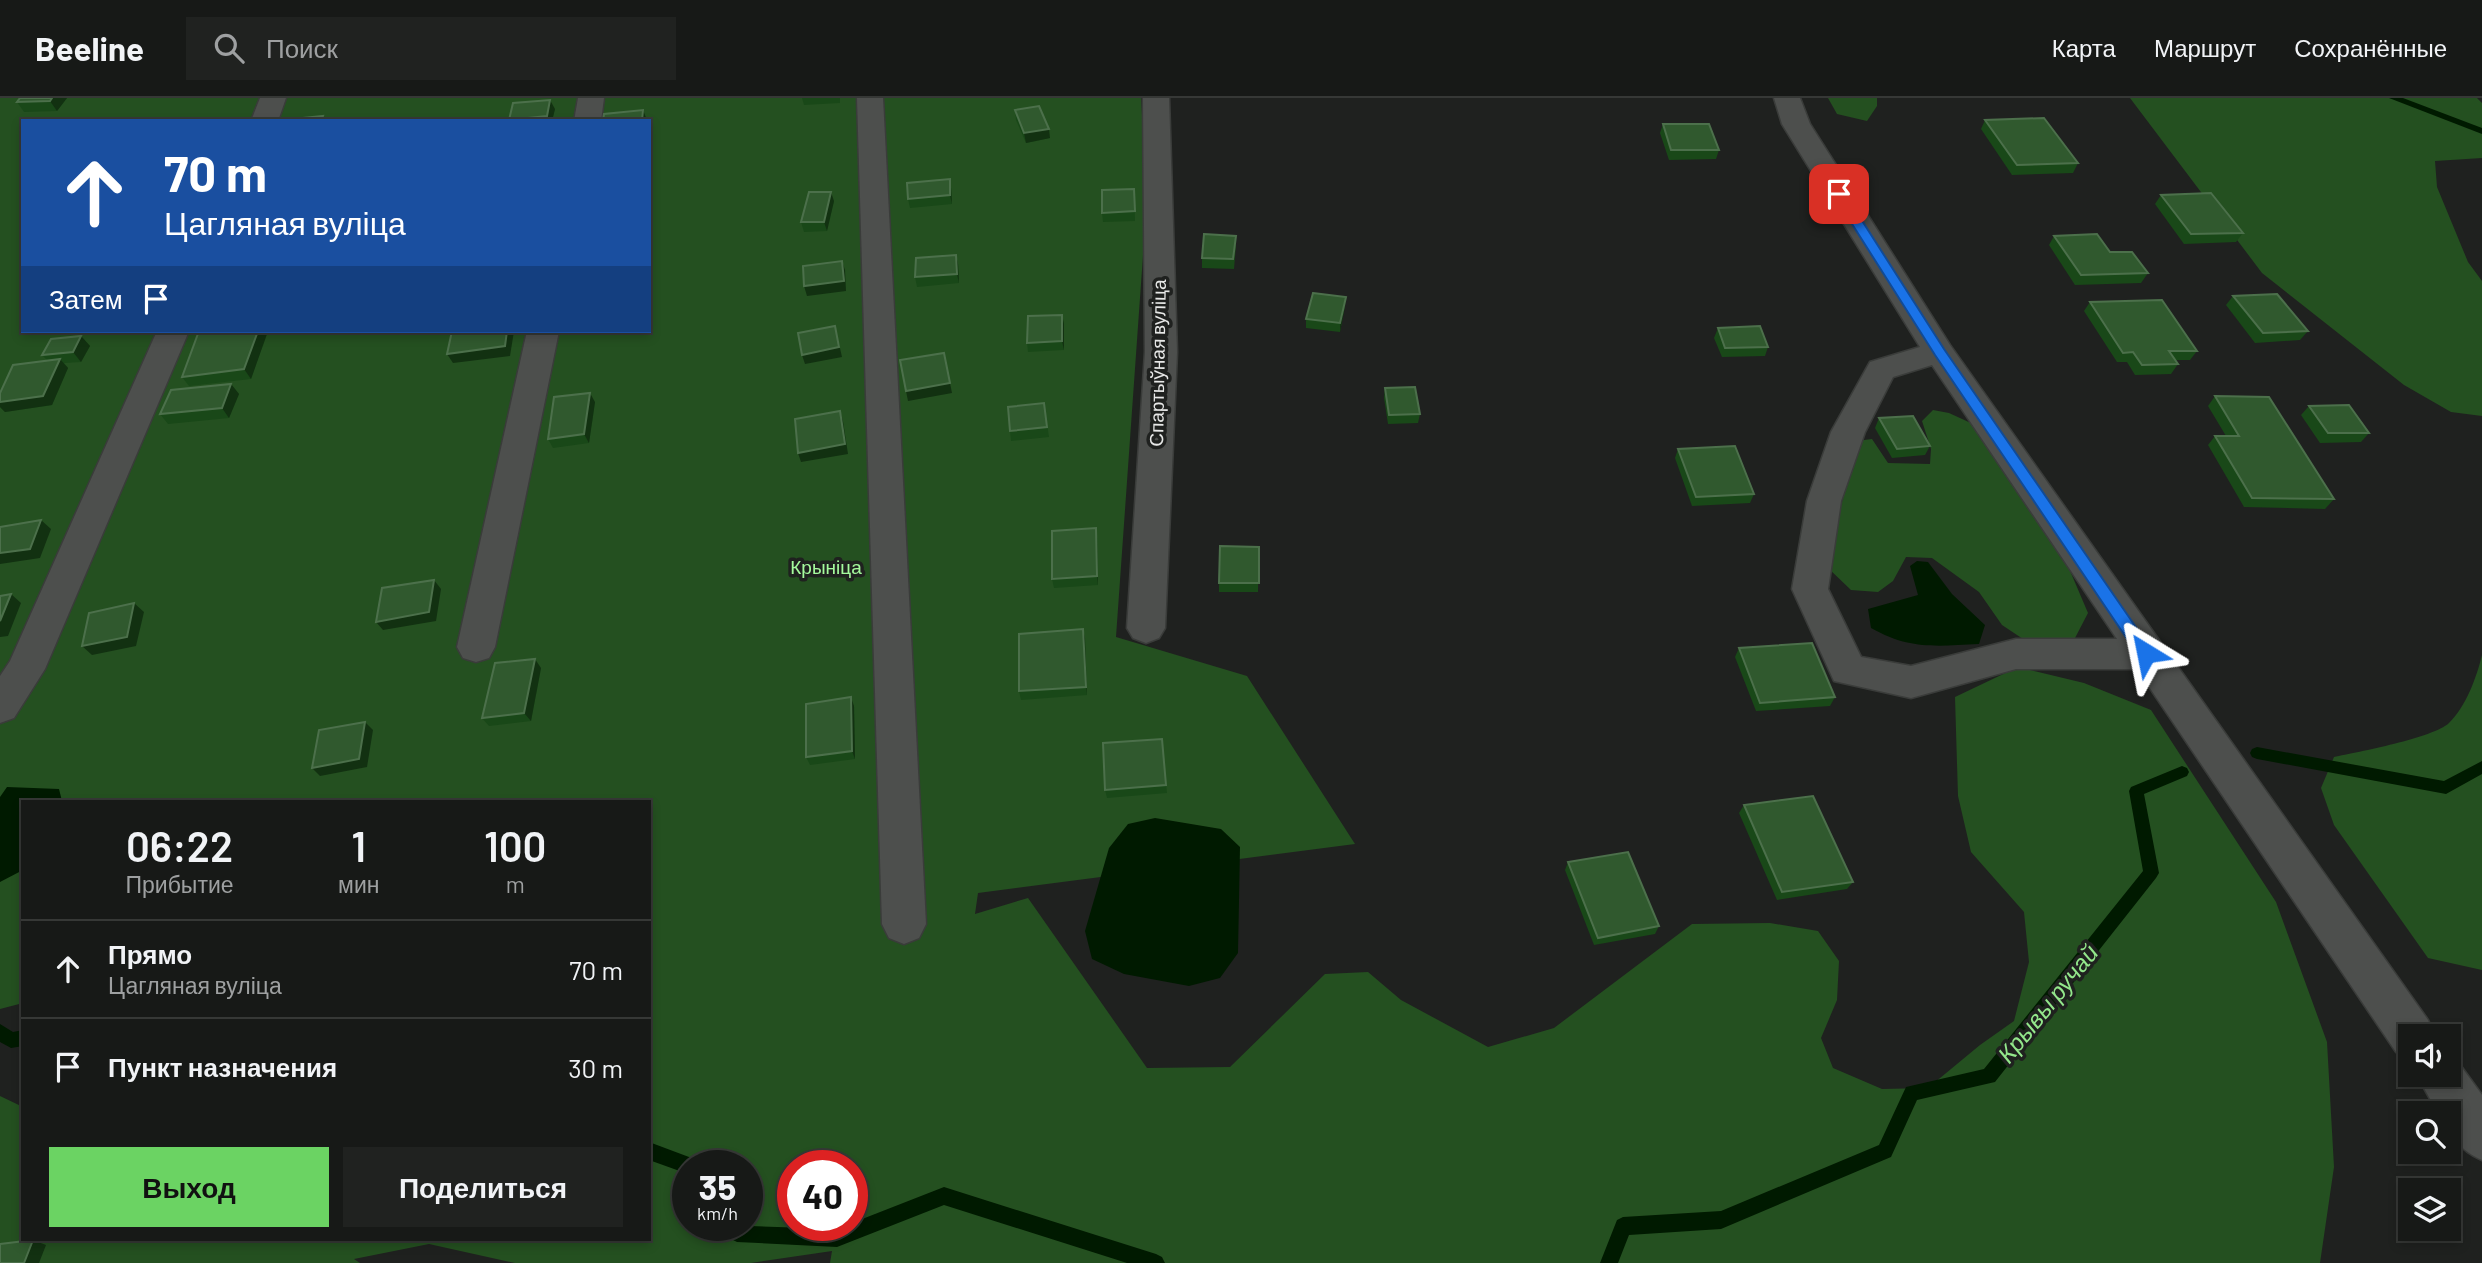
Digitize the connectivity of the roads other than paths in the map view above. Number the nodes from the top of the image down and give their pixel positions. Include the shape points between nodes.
1 (274, 98) edge
2 (591, 98) edge
3 (870, 98) edge
4 (1156, 98) edge
5 (1787, 98) edge
6 (265, 119) edge
7 (587, 119) edge
8 (172, 333) edge
9 (543, 333) edge
10 (1939, 352) junction
11 (1146, 628) dead end
12 (477, 647) dead end
13 (2146, 653) junction
14 (0, 707) edge
15 (904, 924) dead end
16 (2404, 1024) edge
17 (2448, 1087) edge
18 (2482, 1136) edge

1 - 6 street
2 - 7 street
3 - 15 street
4 - 11 street, Спартыўная вуліца via 1161,352
5 - 10 street via 1796,124
8 - 14 street via 26,670
9 - 12 street
10 - 13 street
10 - 13 street via 1881,370 1848,432 1825,501 1810,589 1847,670 1912,682 2016,654
13 - 16 street
17 - 18 street

